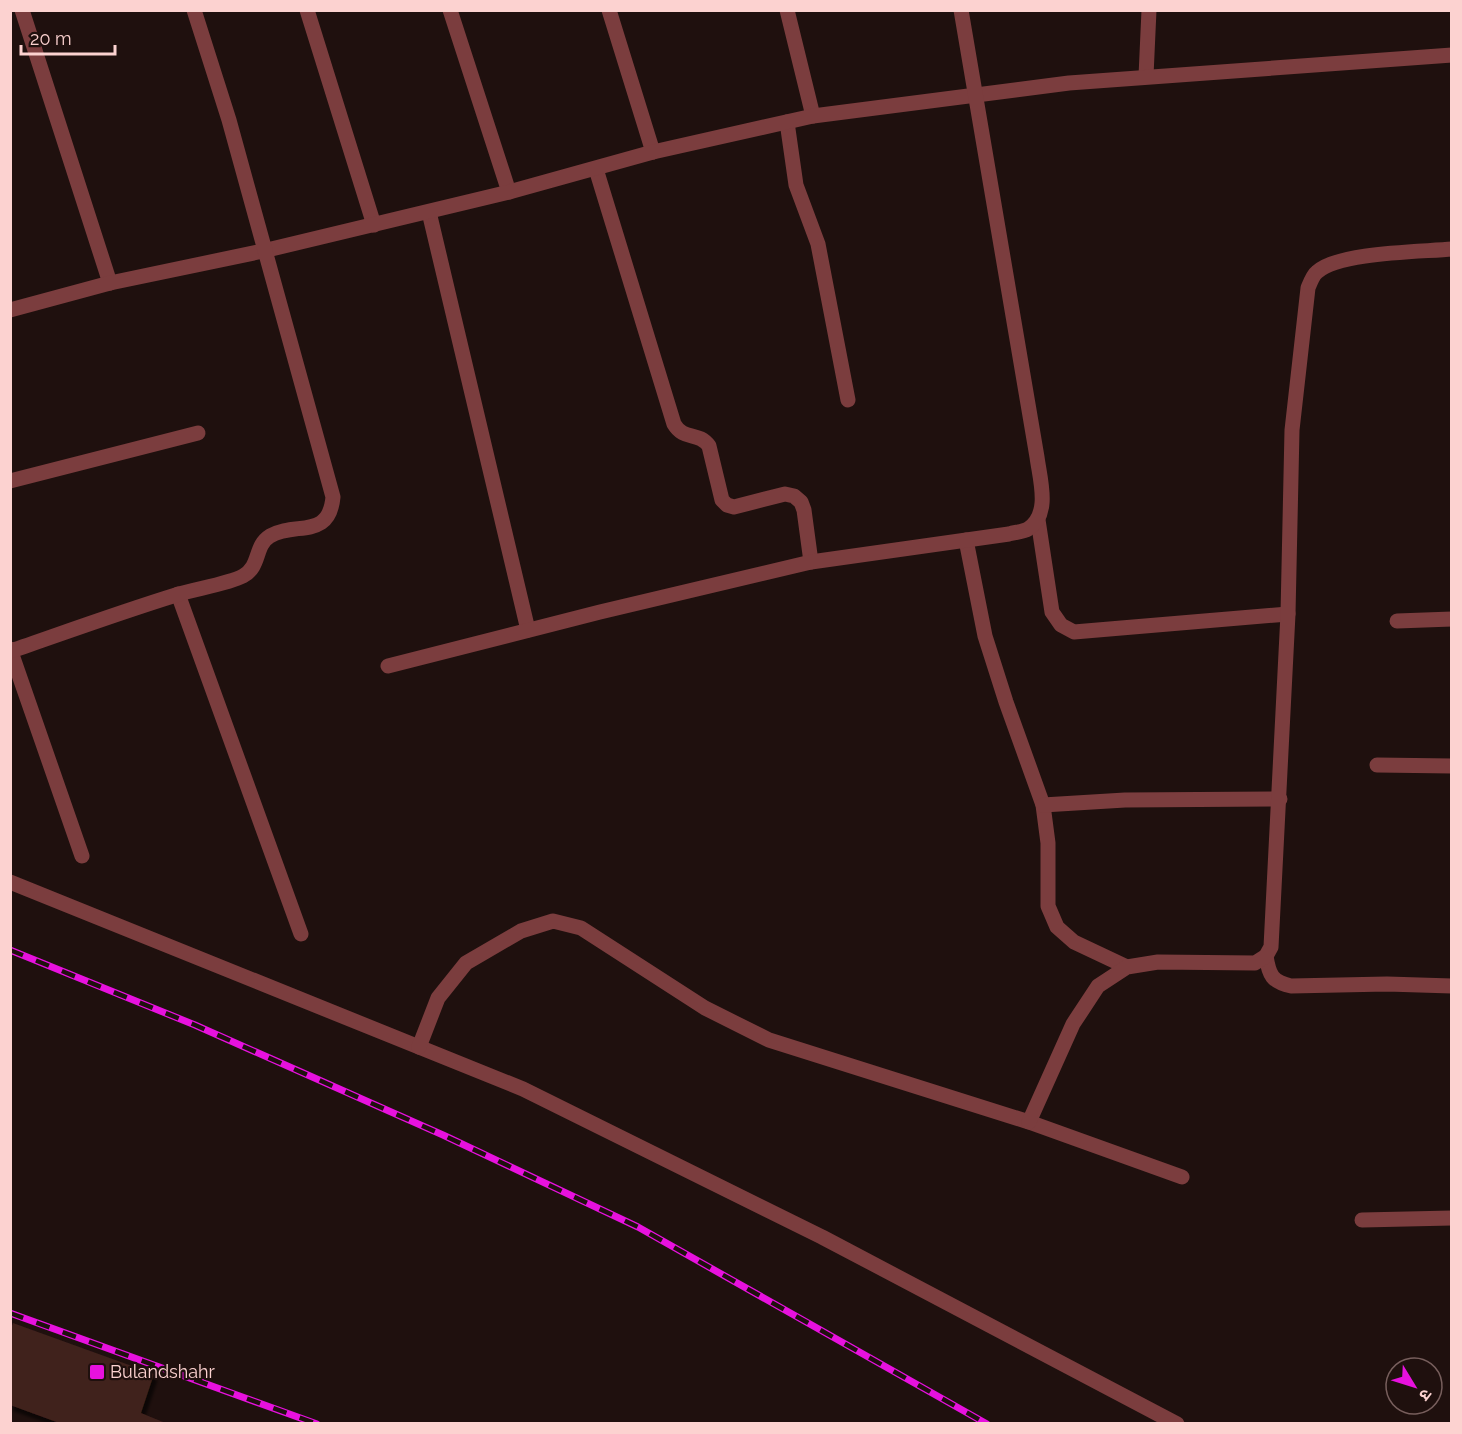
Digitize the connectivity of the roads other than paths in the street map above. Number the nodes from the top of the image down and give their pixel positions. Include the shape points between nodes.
1 (22, 10) edge
2 (194, 10) edge
3 (307, 10) edge
4 (450, 10) edge
5 (609, 10) edge
6 (787, 10) edge
7 (961, 10) edge
8 (1149, 10) edge
9 (1452, 55) edge
10 (1146, 76) junction
11 (977, 94) junction
12 (813, 116) junction
13 (787, 122) junction
14 (653, 152) junction
15 (596, 169) junction
16 (509, 192) junction
17 (429, 212) junction
18 (374, 225) junction
19 (1452, 249) edge
20 (263, 251) junction
21 (110, 283) junction
22 (10, 310) edge
23 (849, 400) dead end
24 (198, 433) dead end
25 (10, 481) edge
26 (1038, 520) junction
27 (966, 540) junction
28 (812, 562) junction
29 (178, 594) junction
30 (1288, 614) junction
31 (1452, 619) edge
32 (1397, 621) dead end
33 (528, 630) junction
34 (11, 650) edge
35 (388, 666) dead end
36 (1377, 765) dead end
37 (1452, 766) edge
38 (1280, 799) junction
39 (1043, 805) junction
40 (82, 856) dead end
41 (10, 882) edge
42 (301, 934) dead end
43 (1266, 956) junction
44 (1127, 967) junction
45 (1452, 986) edge
46 (418, 1047) junction
47 (1029, 1122) junction
48 (1182, 1177) dead end
49 (1452, 1218) edge
50 (1362, 1220) dead end
51 (1177, 1424) edge

1 - 21 street
2 - 20 street via 229,120
3 - 18 street
4 - 16 street
5 - 14 street
6 - 12 street
7 - 11 street
8 - 10 street
9 - 10 street
10 - 11 street
11 - 12 street
11 - 26 street via 1037,457 1043,504
12 - 13 street
13 - 14 street
13 - 23 street via 796,185 818,244
14 - 15 street
15 - 16 street
15 - 28 street via 677,430 698,436 709,446 722,500 728,505 734,507 785,494 801,501
16 - 17 street
17 - 18 street
17 - 33 street
18 - 20 street
19 - 30 street via 1334,261 1316,272 1308,288 1292,430
20 - 21 street
20 - 29 street via 333,497 332,511 313,527 270,536 261,544 254,567 242,576
21 - 22 street
24 - 25 street
26 - 27 street via 1026,530
26 - 30 street via 1053,612 1061,625 1074,632
27 - 28 street
27 - 39 street via 985,636
28 - 33 street
29 - 34 street
29 - 42 street
30 - 38 street
31 - 32 street
33 - 35 street
34 - 40 street
36 - 37 street
38 - 39 street
38 - 43 street via 1271,947
39 - 44 street via 1048,906 1057,927 1074,942
41 - 46 street
43 - 44 street via 1255,963 1158,962
43 - 45 street via 1272,978 1291,986
44 - 47 street via 1098,986 1073,1024
46 - 47 street via 438,998 466,963 521,931 553,921 581,928 705,1008 769,1040
46 - 51 street via 523,1089 822,1238
47 - 48 street
49 - 50 street

